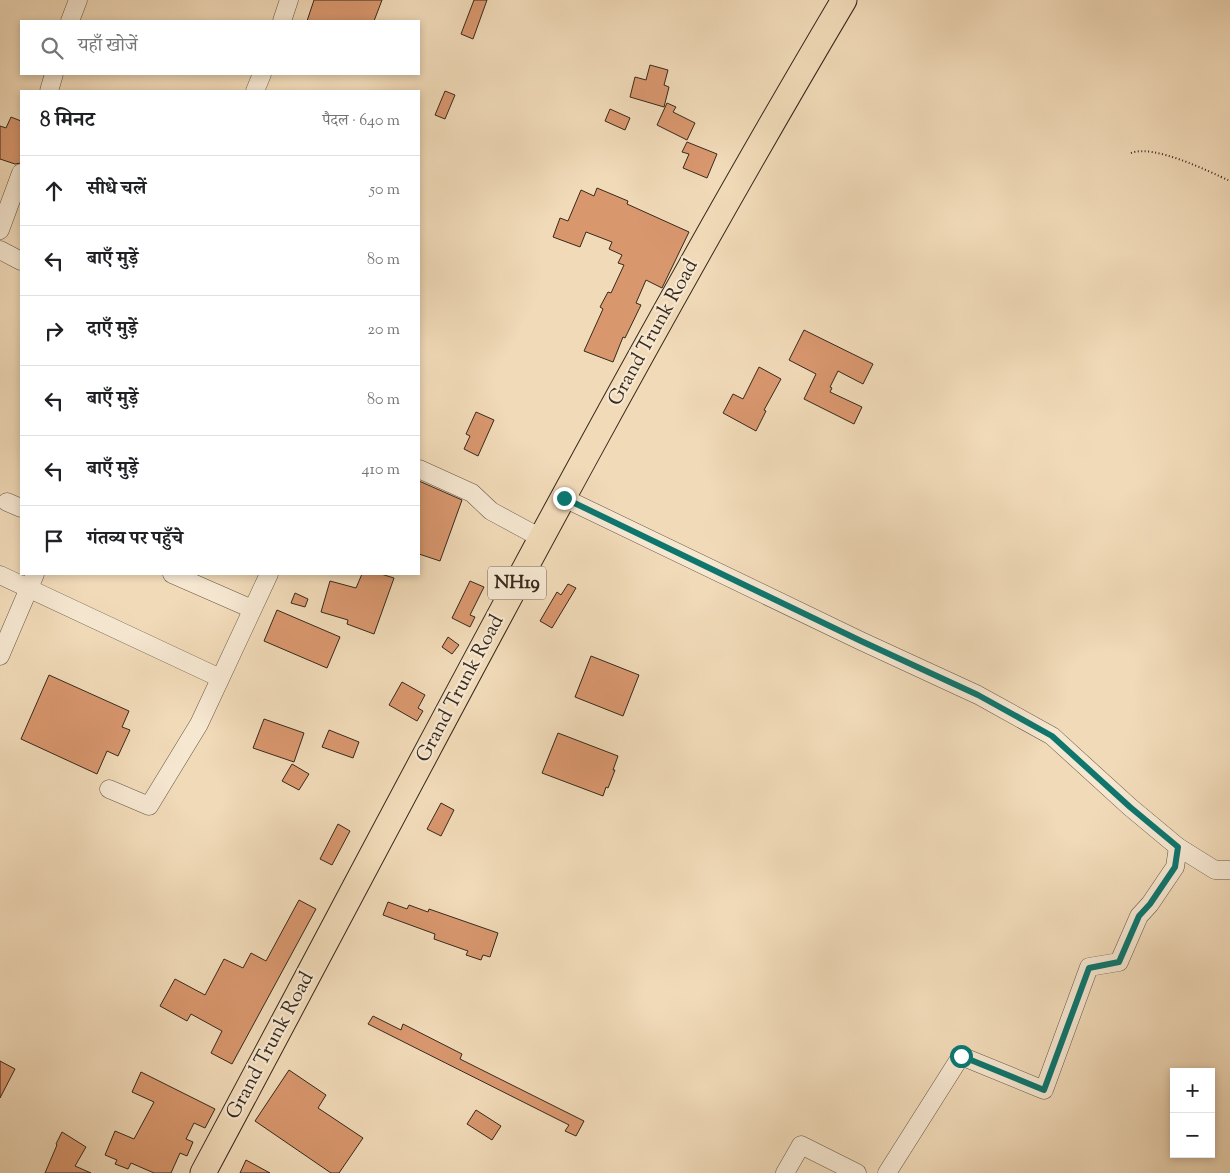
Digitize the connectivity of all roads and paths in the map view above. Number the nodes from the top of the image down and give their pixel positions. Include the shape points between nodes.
1 (78, 0) edge
2 (289, 0) edge
3 (844, 0) edge
4 (70, 20) edge
5 (282, 20) edge
6 (54, 75) edge
7 (262, 75) edge
8 (49, 90) edge
9 (255, 90) edge
10 (1131, 153) dead end
11 (20, 176) edge
12 (1230, 181) edge
13 (0, 230) edge
14 (0, 250) edge
15 (20, 260) edge
16 (420, 469) edge
17 (564, 498) junction
18 (542, 538) junction
19 (0, 575) edge
20 (174, 575) edge
21 (268, 575) edge
22 (32, 581) edge
23 (252, 609) junction
24 (0, 656) edge
25 (220, 678) junction
26 (109, 788) dead end
27 (1178, 847) junction
28 (1230, 870) edge
29 (203, 1173) edge
30 (785, 1173) edge
31 (857, 1173) edge
32 (887, 1173) edge

1 - 4 street
2 - 5 street
3 - 17 highway, Grand Trunk Road / NH19 via 754,152
6 - 8 street
7 - 9 street
10 - 12 path via 1156,152
11 - 13 street
14 - 15 street
16 - 18 street via 472,493 491,511
17 - 18 highway, Grand Trunk Road / NH19
17 - 27 street via 978,695 1052,736
18 - 29 highway, Grand Trunk Road / NH19
19 - 22 street
20 - 23 street
21 - 23 street
22 - 24 street
22 - 25 street
23 - 25 street
25 - 26 street via 199,724 149,806
27 - 28 street via 1215,870
27 - 32 street via 1175,867 1139,916 1119,962 1089,968 1044,1090 961,1056
30 - 31 street via 801,1144

